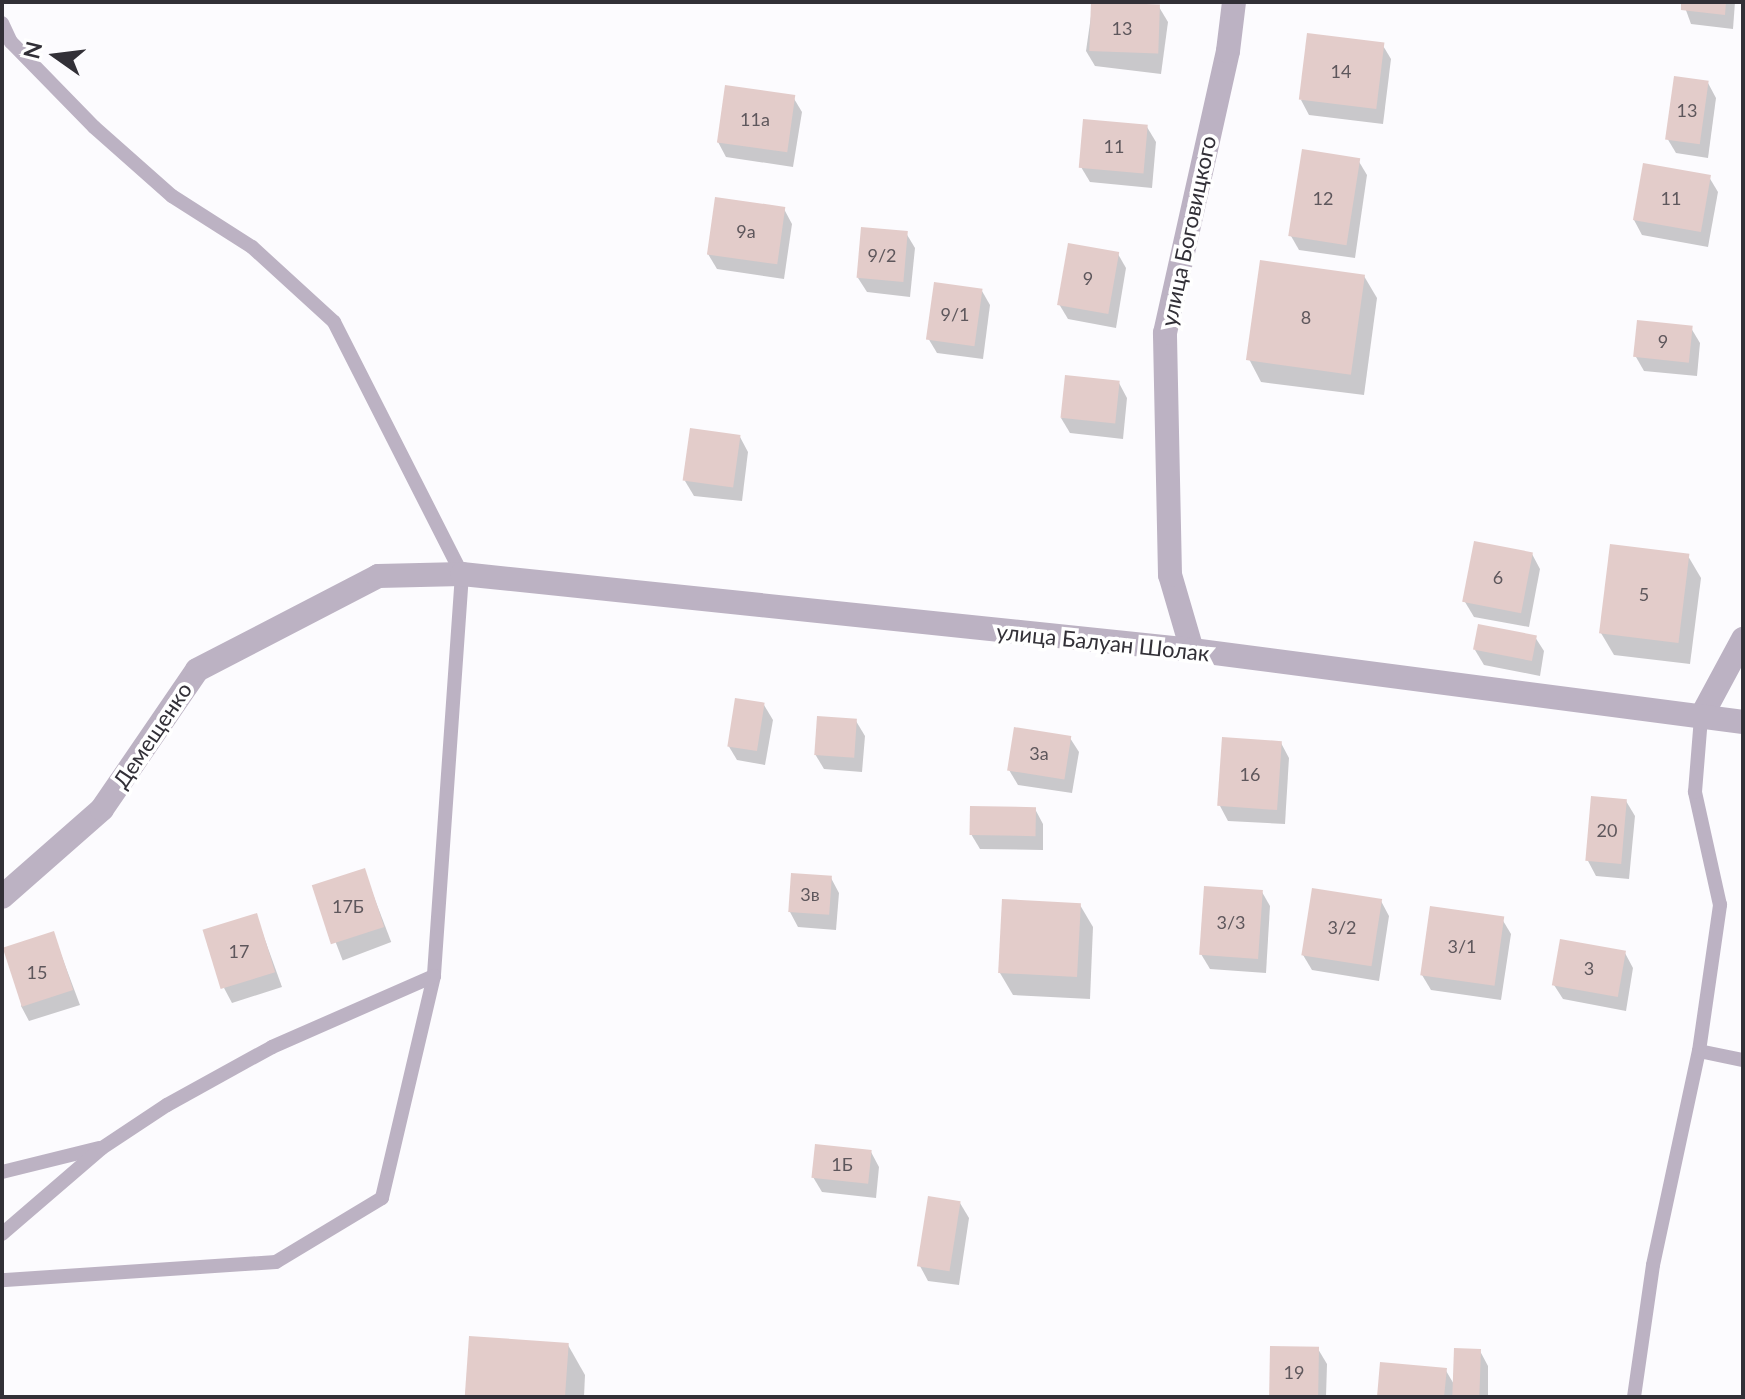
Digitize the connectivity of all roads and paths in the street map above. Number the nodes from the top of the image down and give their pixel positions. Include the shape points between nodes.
1 (1234, 2) edge
2 (2, 23) edge
3 (462, 574) junction
4 (1743, 639) edge
5 (1192, 650) junction
6 (1701, 717) junction
7 (1743, 722) edge
8 (2, 897) edge
9 (434, 976) junction
10 (1699, 1051) junction
11 (1743, 1060) edge
12 (102, 1148) junction
13 (2, 1172) edge
14 (2, 1234) edge
15 (2, 1280) edge
16 (1634, 1397) edge

1 - 5 street, улица Боговицкого via 1165,333 1170,575
2 - 3 lane via 11,42 94,127 172,196 252,247 334,322
3 - 5 street, улица Балуан Шолак
3 - 8 street, Демещенко via 378,576 197,670 102,809
3 - 9 lane
4 - 6 street
5 - 6 street, улица Балуан Шолак
6 - 7 street, улица Балуан Шолак
6 - 10 lane via 1695,792 1720,905
9 - 12 lane via 272,1047
9 - 15 lane via 382,1198 276,1262
10 - 11 lane
10 - 16 lane via 1653,1265
12 - 13 lane
12 - 14 lane

